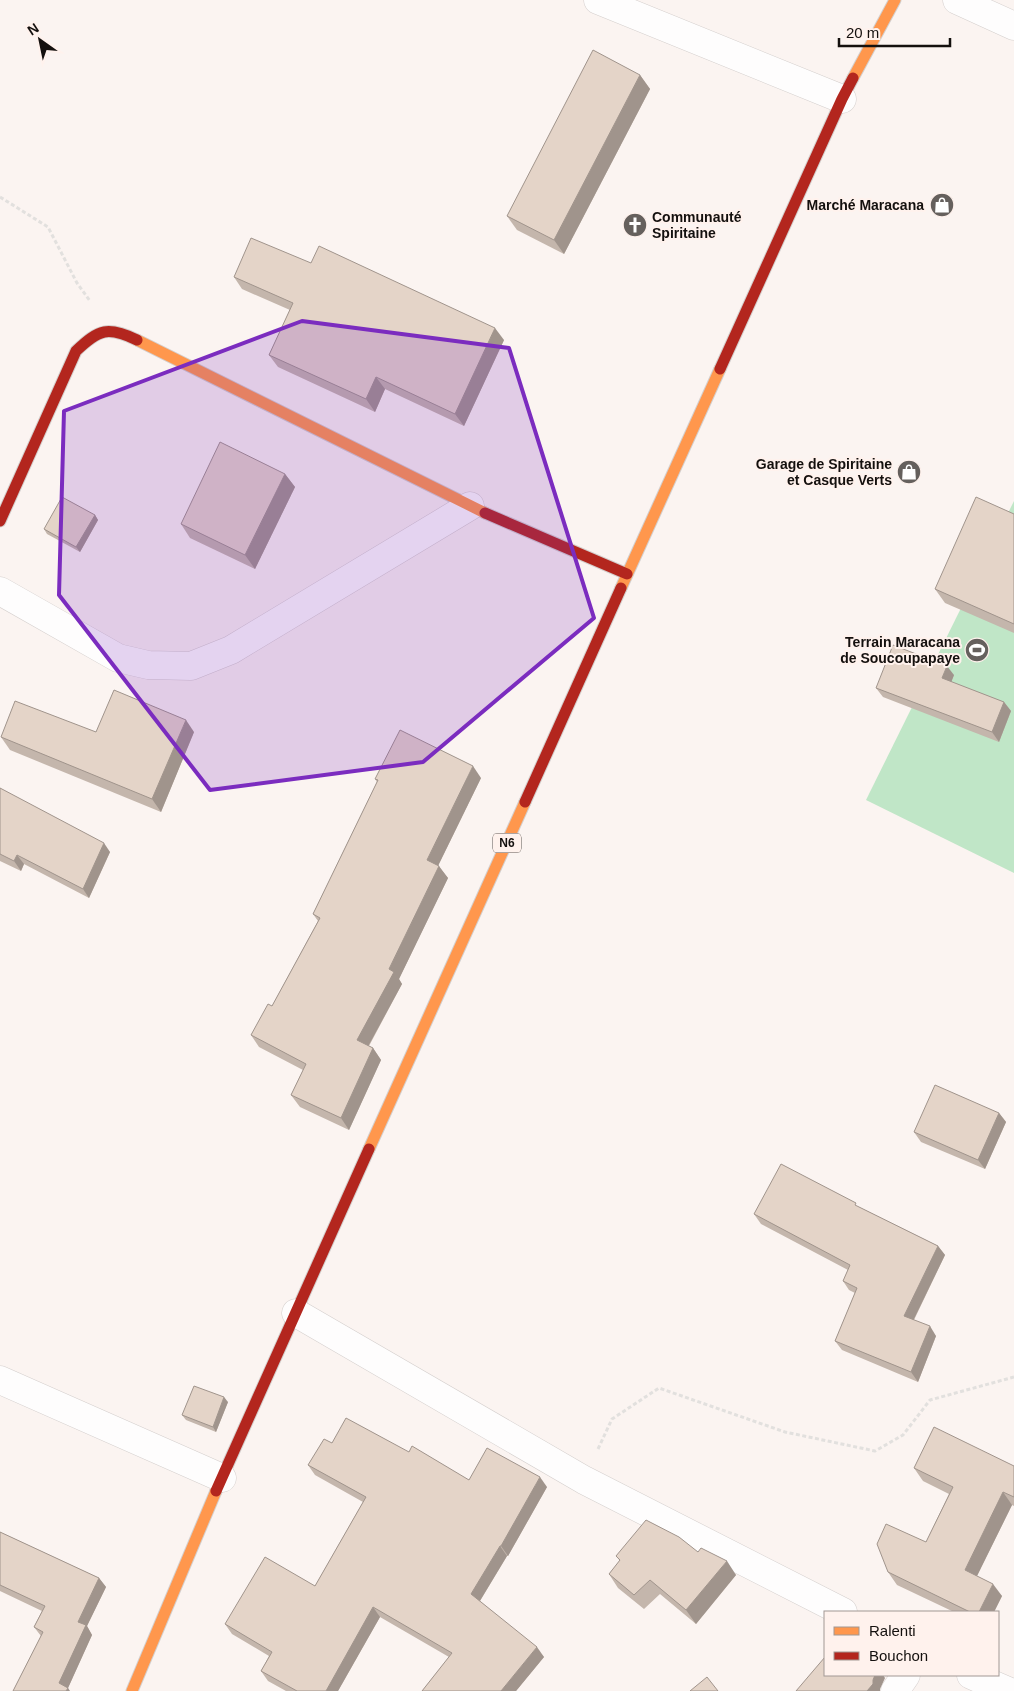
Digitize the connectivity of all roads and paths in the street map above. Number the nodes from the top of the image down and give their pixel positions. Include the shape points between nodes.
1 (598, 0) edge
2 (894, 0) edge
3 (957, 0) edge
4 (1014, 26) edge
5 (842, 99) junction
6 (0, 198) edge
7 (105, 331) junction
8 (470, 506) junction
9 (0, 521) edge
10 (627, 574) junction
11 (0, 591) edge
12 (296, 1313) junction
13 (1014, 1377) edge
14 (0, 1380) edge
15 (222, 1478) junction
16 (584, 1480) junction
17 (841, 1611) edge
18 (905, 1676) edge
19 (974, 1676) edge
20 (132, 1691) edge
21 (896, 1691) edge
22 (1008, 1691) edge

1 - 5 street
2 - 5 main road, N6
3 - 4 street
5 - 10 main road, N6
6 - 7 path via 48,227 96,309
7 - 8 main road via 120,332
7 - 9 main road via 92,336 76,351
8 - 10 main road
8 - 11 street via 231,650 191,666 148,665 118,658
10 - 12 main road, N6
12 - 15 main road, N6
12 - 16 street
13 - 16 path via 930,1400 903,1435 876,1451 785,1432 659,1388 612,1419
14 - 15 street
15 - 20 main road, N6
16 - 17 street
18 - 21 street
19 - 22 street

